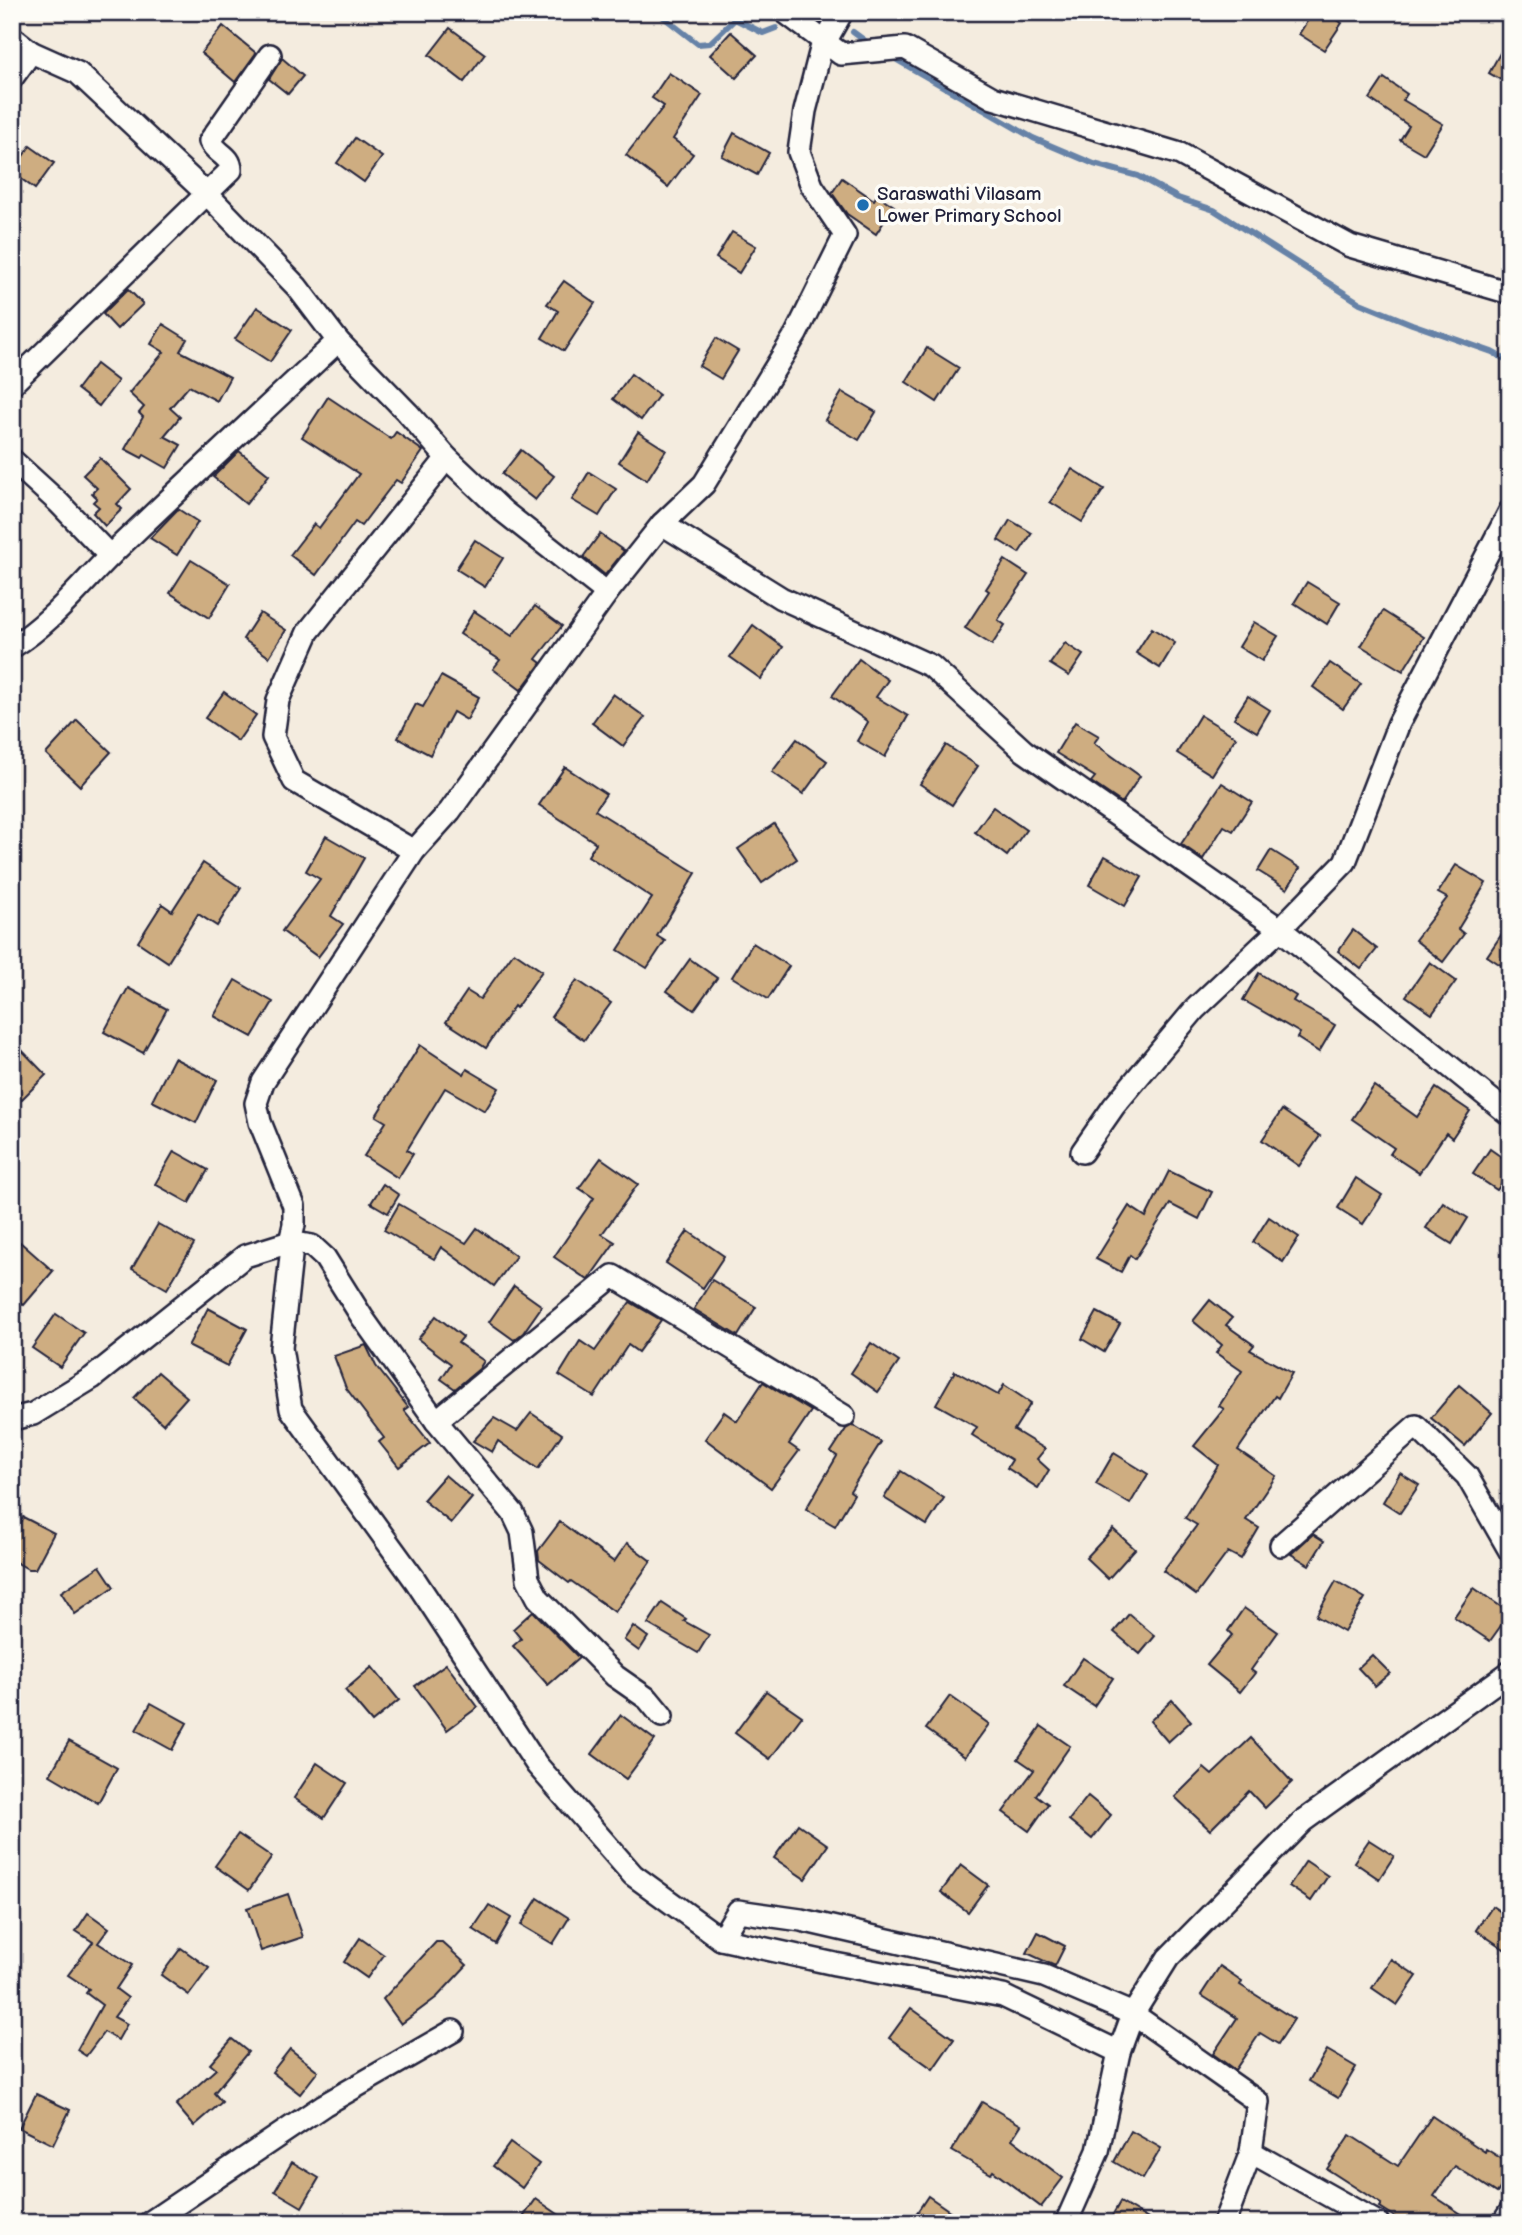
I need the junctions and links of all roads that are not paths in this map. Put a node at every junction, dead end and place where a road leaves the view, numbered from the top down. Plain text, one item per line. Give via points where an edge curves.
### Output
1 (785, 12) edge
2 (842, 12) edge
3 (12, 37) edge
4 (825, 43) junction
5 (31, 52) junction
6 (270, 55) dead end
7 (12, 79) edge
8 (206, 193) junction
9 (1510, 293) edge
10 (338, 341) junction
11 (12, 384) edge
12 (447, 458) junction
13 (12, 460) edge
14 (1510, 511) edge
15 (662, 524) junction
16 (110, 556) junction
17 (607, 593) junction
18 (12, 647) edge
19 (414, 850) junction
20 (1280, 929) junction
21 (1510, 1115) edge
22 (1082, 1152) dead end
23 (290, 1242) junction
24 (844, 1416) dead end
25 (12, 1419) edge
26 (436, 1422) junction
27 (1281, 1545) dead end
28 (1510, 1551) edge
29 (1510, 1672) edge
30 (662, 1716) dead end
31 (721, 1939) junction
32 (1133, 2014) junction
33 (453, 2031) dead end
34 (1119, 2052) junction
35 (1251, 2152) junction
36 (1510, 2212) edge
37 (149, 2223) edge
38 (1066, 2223) edge
39 (1224, 2223) edge
40 (1378, 2223) edge
41 (1503, 2223) edge

1 - 4 street
2 - 4 street
3 - 5 street
4 - 9 street via 841,54 905,48 993,97 1180,154 1350,246
4 - 15 street via 805,111 799,152 812,186 845,235 796,334 704,484
5 - 7 street
5 - 8 street via 78,73
6 - 8 street via 212,136 214,149 228,158 231,170
8 - 10 street via 297,287
8 - 11 street
10 - 12 street
10 - 16 street
12 - 17 street via 503,511
12 - 19 street via 308,632 278,701 272,737 294,781
13 - 16 street
14 - 20 street via 1399,723 1345,862
15 - 17 street
15 - 20 street via 781,598 931,666 1024,751
16 - 18 street via 25,640
17 - 19 street via 450,811
19 - 23 street via 263,1082 256,1103 293,1206
20 - 21 street
20 - 22 street via 1195,1009
23 - 25 street via 245,1256 92,1378 33,1414
23 - 26 street via 312,1246 325,1258
23 - 31 street via 281,1348 291,1409 415,1580 537,1765 632,1875
24 - 26 street via 613,1276
26 - 30 street via 513,1513 522,1532 528,1578 538,1598
27 - 28 street via 1416,1426 1467,1476
29 - 32 street via 1303,1821 1168,1958
31 - 32 street via 738,1911 801,1920 1044,1976
31 - 34 street via 1003,1996
32 - 34 street
32 - 35 street via 1258,2102
33 - 37 street via 324,2105
34 - 38 street via 1098,2151
35 - 39 street
35 - 40 street
36 - 41 street

